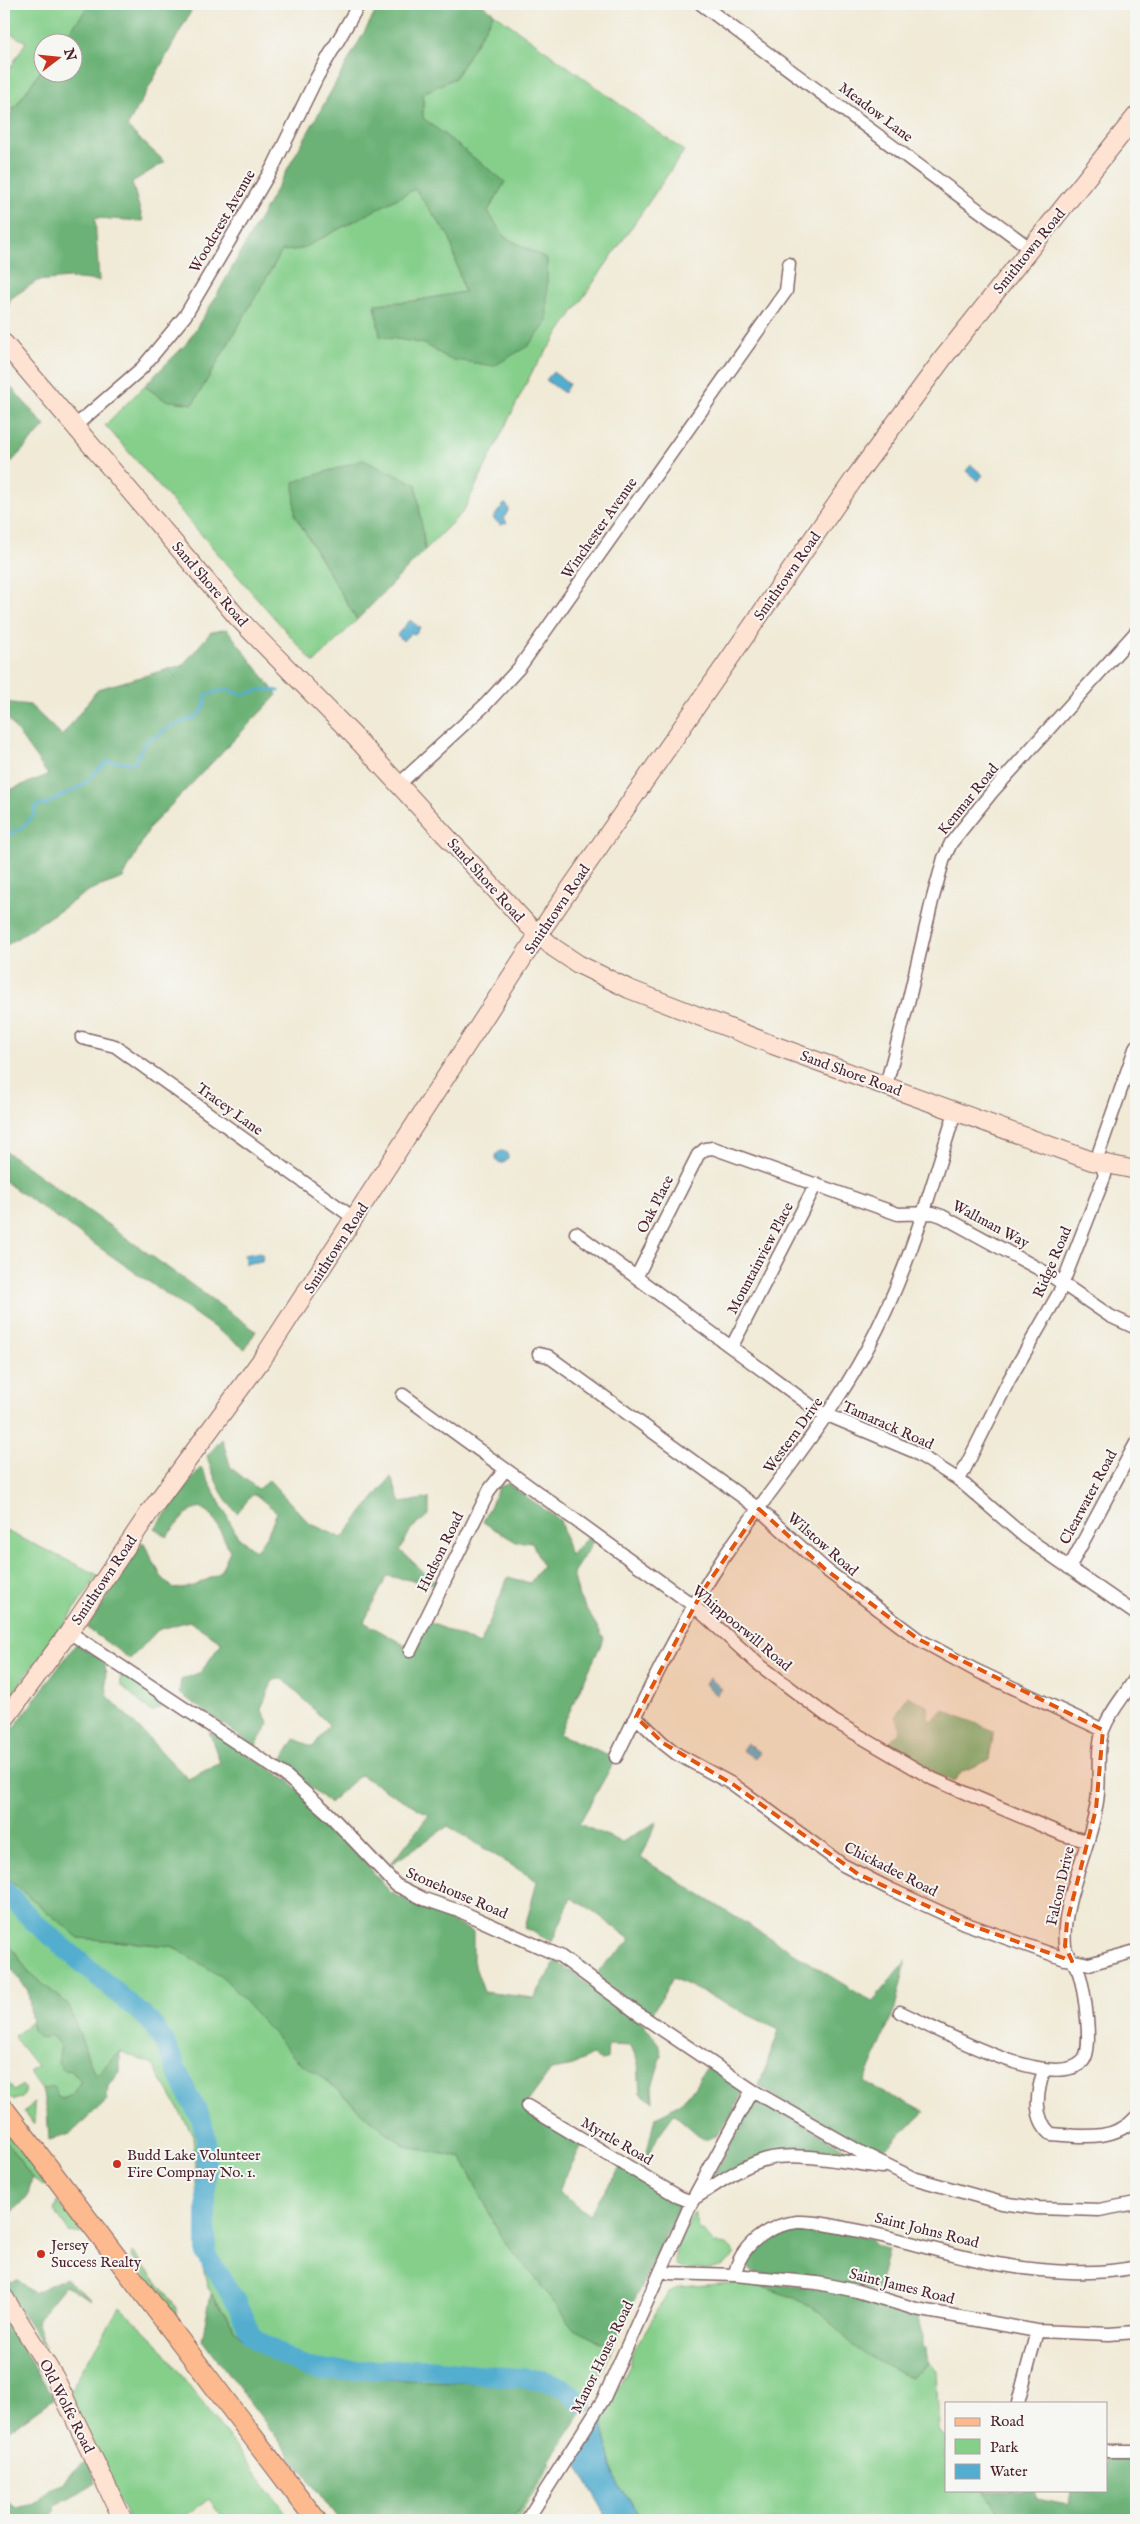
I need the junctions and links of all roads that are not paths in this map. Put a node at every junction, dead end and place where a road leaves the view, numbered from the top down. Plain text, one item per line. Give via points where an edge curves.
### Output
1 (359, 4) edge
2 (701, 4) edge
3 (1136, 116) edge
4 (1031, 248) junction
5 (789, 264) dead end
6 (4, 343) edge
7 (75, 426) junction
8 (1136, 632) edge
9 (399, 784) junction
10 (538, 935) junction
11 (82, 1038) dead end
12 (1136, 1046) edge
13 (886, 1085) junction
14 (955, 1112) junction
15 (705, 1149) joint
16 (1101, 1164) junction
17 (1136, 1170) edge
18 (816, 1184) junction
19 (923, 1214) junction
20 (355, 1219) junction
21 (576, 1233) dead end
22 (637, 1276) junction
23 (1062, 1283) junction
24 (1136, 1328) edge
25 (732, 1346) junction
26 (539, 1354) dead end
27 (403, 1395) dead end
28 (827, 1415) junction
29 (1136, 1443) edge
30 (505, 1470) junction
31 (959, 1480) junction
32 (759, 1509) junction
33 (1069, 1568) junction
34 (694, 1606) junction
35 (1136, 1614) edge
36 (69, 1632) junction
37 (410, 1651) dead end
38 (1136, 1677) edge
39 (636, 1717) junction
40 (4, 1720) edge
41 (1103, 1730) junction
42 (616, 1756) dead end
43 (1087, 1841) junction
44 (1136, 1951) edge
45 (1072, 1961) junction
46 (900, 2012) dead end
47 (1044, 2070) junction
48 (752, 2090) junction
49 (527, 2106) dead end
50 (4, 2109) edge
51 (1136, 2117) edge
52 (892, 2168) junction
53 (692, 2200) junction
54 (1136, 2203) edge
55 (1136, 2268) edge
56 (661, 2270) junction
57 (735, 2275) junction
58 (4, 2297) edge
59 (1037, 2331) junction
60 (1136, 2332) edge
61 (1018, 2402) edge
62 (1108, 2451) edge
63 (1136, 2451) edge
64 (122, 2520) edge
65 (316, 2520) edge
66 (527, 2520) edge

1 - 7 street, Woodcrest Avenue via 317,77 274,165 185,316 142,368
2 - 4 street, Meadow Lane
3 - 4 street, Smithtown Road
4 - 10 street, Smithtown Road via 944,357 854,479
5 - 9 street, Winchester Avenue via 786,291 519,668 485,705
6 - 7 street, Sand Shore Road
7 - 9 street, Sand Shore Road via 238,618
8 - 13 street, Kenmar Road via 992,792 951,843 932,901
9 - 10 street, Sand Shore Road
10 - 13 street, Sand Shore Road via 578,964 629,989
10 - 20 street, Smithtown Road
11 - 20 street, Tracey Lane via 115,1046
12 - 16 street, Ridge Road via 1098,1154
13 - 14 street, Sand Shore Road
14 - 16 street, Sand Shore Road
14 - 19 street, Western Drive
15 - 18 street, Wallman Way via 713,1148
15 - 22 street, Oak Place via 698,1155
16 - 17 street, Sand Shore Road
16 - 23 street, Ridge Road via 1105,1175
18 - 19 street, Wallman Way via 898,1214
18 - 25 street, Mountainview Place
19 - 23 street, Wallman Way via 942,1216
19 - 28 street, Western Drive via 868,1348
20 - 36 street, Smithtown Road via 265,1355 151,1510
21 - 22 street, Tamarack Road
22 - 25 street, Tamarack Road
23 - 24 street, Wallman Way via 1110,1316
23 - 31 street, Ridge Road
25 - 28 street, Tamarack Road
26 - 32 street, Wilstow Road via 555,1362
27 - 30 street, Whippoorwill Road
28 - 31 street, Tamarack Road via 913,1451
28 - 32 street, Western Drive
29 - 33 street, Clearwater Road
30 - 34 street, Whippoorwill Road
30 - 37 street, Hudson Road via 490,1489
31 - 33 street, Tamarack Road via 1025,1537
32 - 34 street, Western Drive
32 - 41 street, Wilstow Road via 825,1569 918,1639 974,1670
33 - 35 street, Tamarack Road
34 - 39 street, Western Drive
34 - 43 street, Whippoorwill Road via 786,1686 860,1737 933,1779 1047,1828
36 - 40 street, Smithtown Road
36 - 48 street, Stonehouse Road via 285,1775 327,1812 396,1885 560,1956
38 - 41 street, Falcon Drive
39 - 42 street, Western Drive
39 - 45 street, Chickadee Road via 670,1749 734,1785 843,1866 964,1922
41 - 43 street, Falcon Drive via 1096,1810
43 - 45 street, Falcon Drive via 1067,1922 1065,1946
44 - 45 street, Chickadee Road via 1089,1964
45 - 47 street, Falcon Drive via 1080,1976 1088,2029 1087,2052 1078,2065 1060,2071
46 - 47 street, Falcon Drive via 983,2051
47 - 51 street via 1038,2105 1043,2125 1051,2134 1108,2135 1125,2128
48 - 52 street
48 - 53 street, Manor House Road
49 - 53 street, Myrtle Road via 679,2197
50 - 65 main road
52 - 53 street via 776,2157 746,2167
52 - 54 street via 939,2186 1011,2204 1099,2210
53 - 56 street, Manor House Road
55 - 57 street, Saint Johns Road via 1084,2272 1005,2265 890,2236 804,2222 778,2226 758,2237 740,2257
56 - 57 street, Saint James Road
56 - 66 street, Manor House Road via 599,2406
57 - 59 street, Saint James Road via 838,2286 916,2309
58 - 64 street, Old Wolfe Road via 55,2378
59 - 60 street, Saint James Road
59 - 61 street
62 - 63 street

